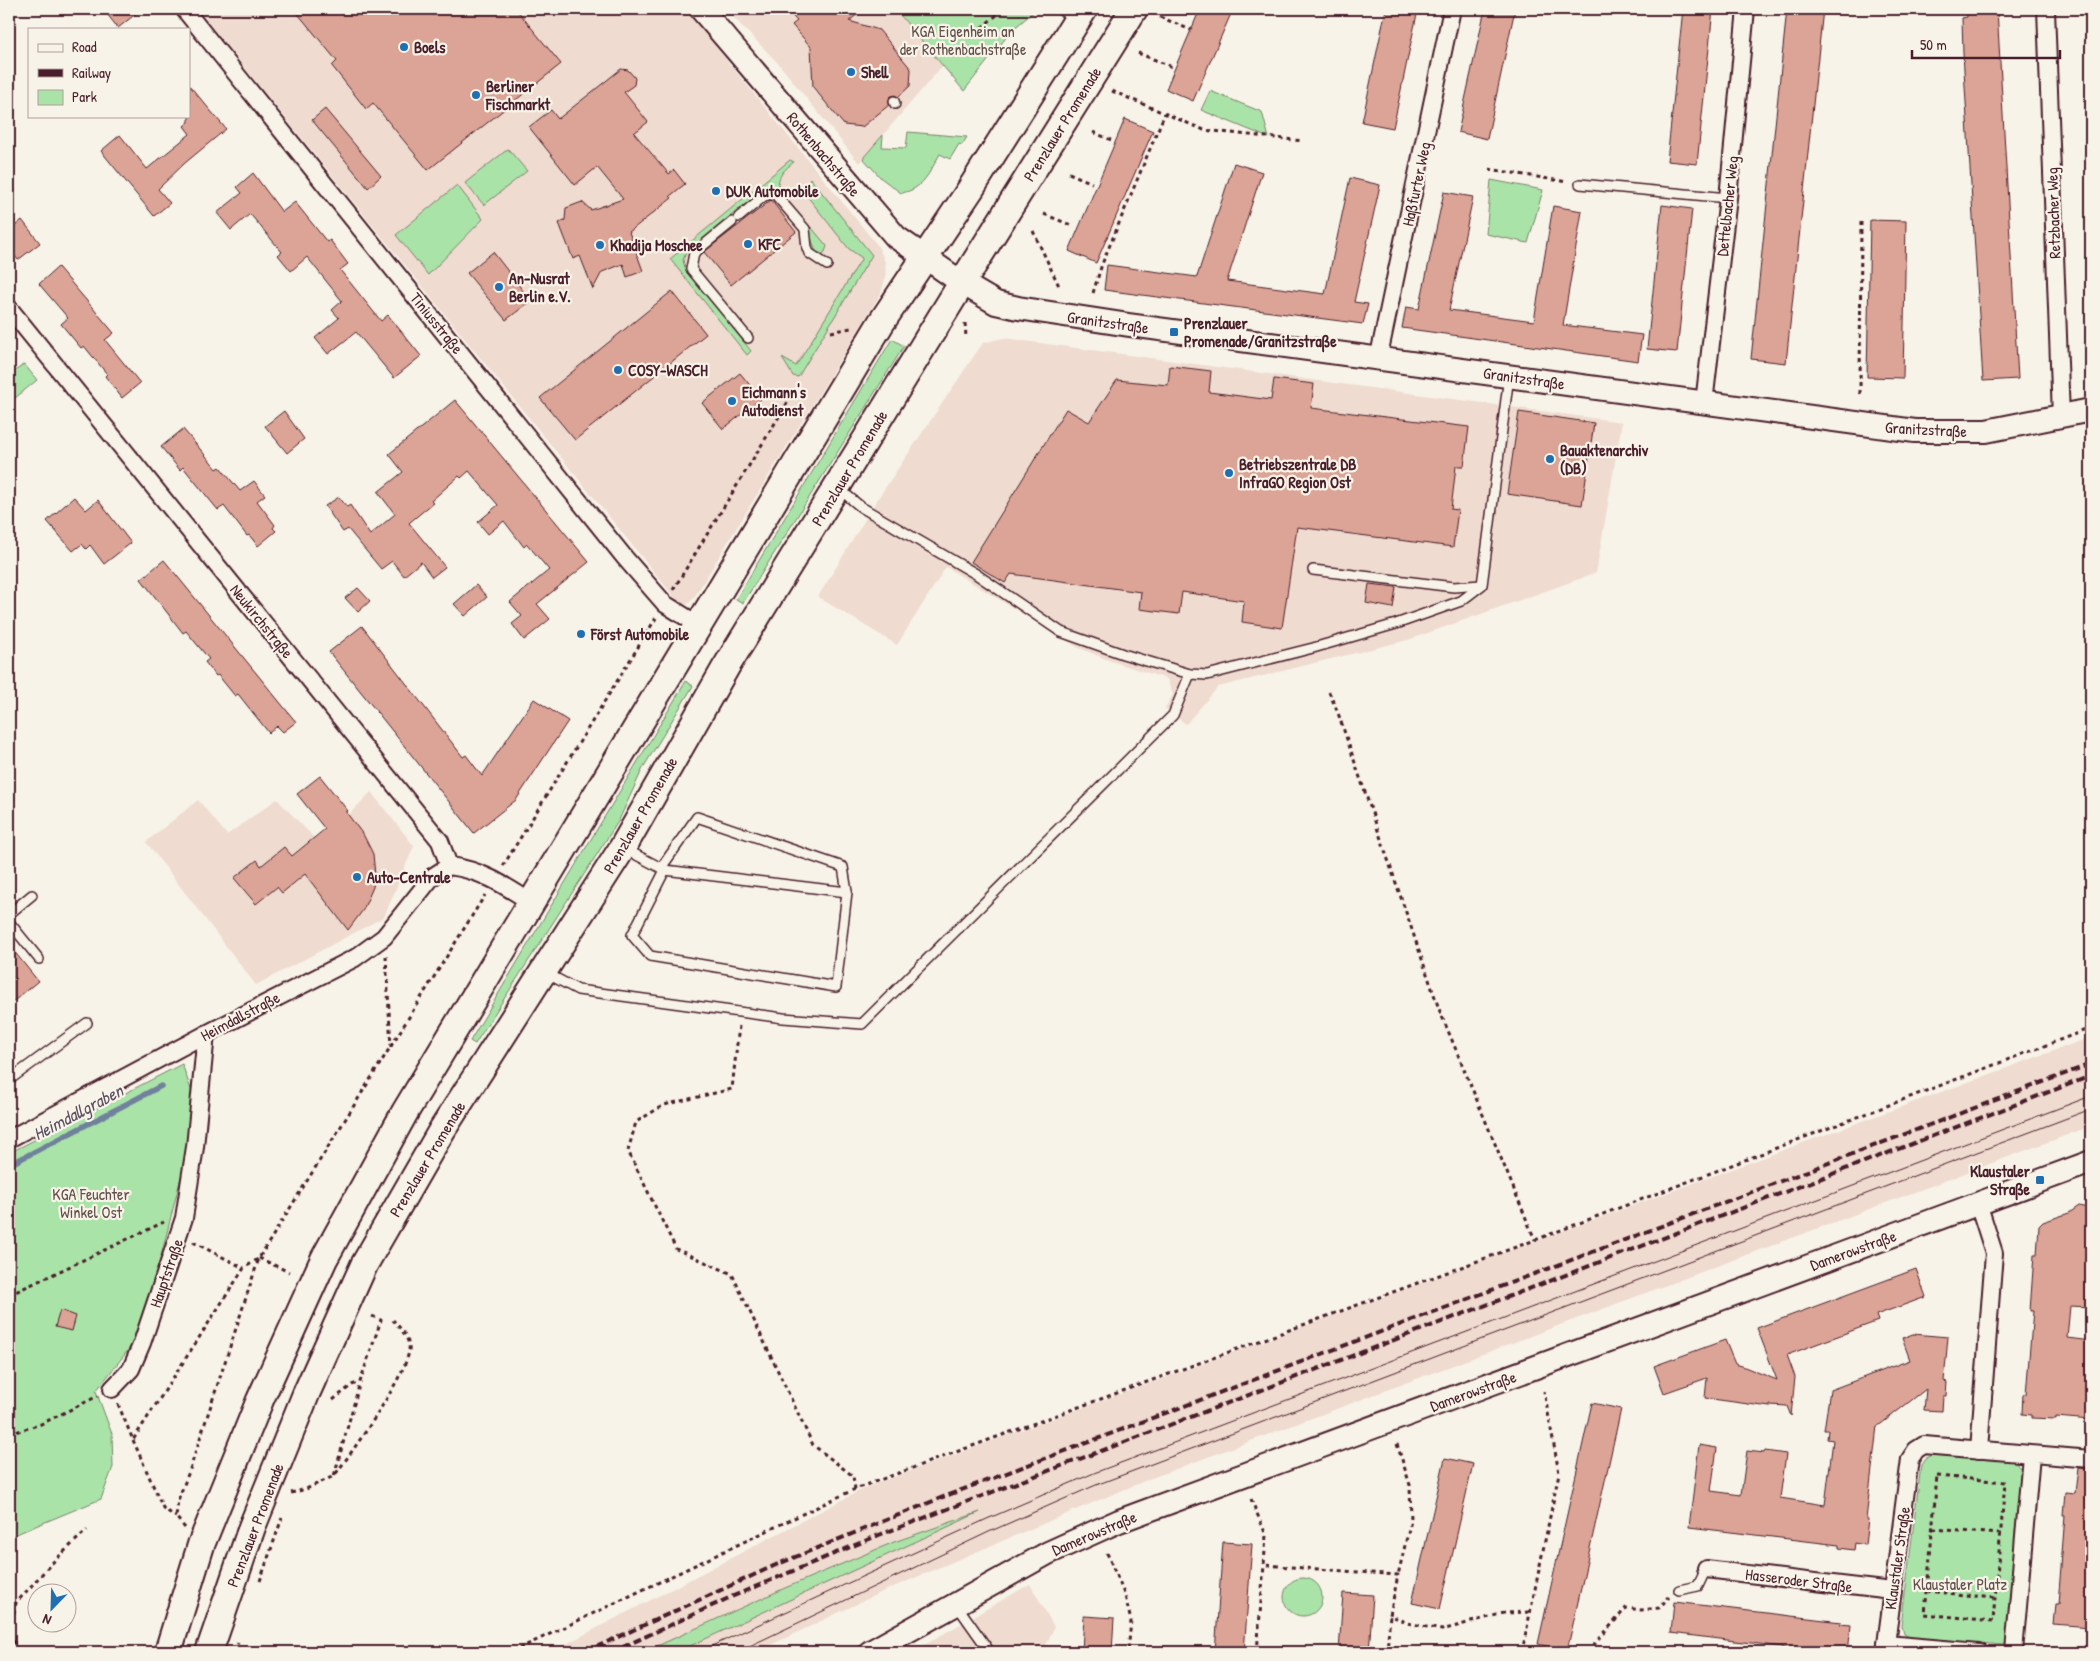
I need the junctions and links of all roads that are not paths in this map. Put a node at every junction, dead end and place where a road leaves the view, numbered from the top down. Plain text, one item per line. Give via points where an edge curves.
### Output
1 (184, 9) edge
2 (702, 9) edge
3 (1134, 9) edge
4 (1452, 9) edge
5 (1746, 9) edge
6 (2046, 9) edge
7 (1073, 12) edge
8 (1044, 71) junction
9 (1082, 93) junction
10 (1580, 184) dead end
11 (1728, 198) junction
12 (925, 258) junction
13 (827, 265) dead end
14 (962, 283) junction
15 (9, 308) edge
16 (748, 338) dead end
17 (1378, 360) junction
18 (1509, 376) junction
19 (1704, 403) junction
20 (2091, 410) edge
21 (2060, 416) junction
22 (838, 487) junction
23 (1313, 570) dead end
24 (1482, 585) junction
25 (700, 626) junction
26 (1190, 674) junction
27 (623, 848) junction
28 (449, 866) junction
29 (663, 869) junction
30 (847, 892) junction
31 (32, 895) dead end
32 (532, 903) junction
33 (9, 914) edge
34 (9, 922) edge
35 (39, 959) dead end
36 (544, 971) junction
37 (87, 1023) dead end
38 (206, 1034) junction
39 (9, 1080) edge
40 (9, 1139) edge
41 (2091, 1162) edge
42 (1978, 1203) junction
43 (112, 1390) road end
44 (1979, 1450) junction
45 (2031, 1455) junction
46 (2091, 1459) edge
47 (1706, 1569) joint
48 (1679, 1590) road end
49 (1892, 1591) junction
50 (956, 1604) junction
51 (1885, 1648) edge
52 (168, 1652) edge
53 (209, 1652) edge
54 (870, 1652) edge
55 (990, 1652) edge
56 (1979, 1652) edge
57 (2014, 1652) edge

1 - 25 street, Tiniusstraße via 625,558 665,604
2 - 12 main road, Rothenbachstraße via 896,237
3 - 9 main road, Prenzlauer Promenade
4 - 17 street, Haßfurter Weg
5 - 11 street, Dettelbacher Weg
6 - 21 street, Retzbacher Weg
7 - 8 main road
8 - 9 main road
8 - 12 main road
9 - 14 main road, Prenzlauer Promenade
10 - 11 lane
11 - 19 street, Dettelbacher Weg
12 - 14 main road, Rothenbachstraße
12 - 25 main road via 881,323
13 - 16 lane via 809,253 805,229 774,193 764,196 694,252 690,269
14 - 17 main road, Granitzstraße via 996,303 1018,308
14 - 22 main road, Prenzlauer Promenade
15 - 28 street, Neukirchstraße via 440,841
17 - 18 main road, Granitzstraße
18 - 19 main road, Granitzstraße
18 - 24 lane
19 - 21 main road, Granitzstraße via 1915,431 1986,431
20 - 21 main road, Granitzstraße
22 - 26 lane via 861,507 976,574 1061,632
22 - 27 main road, Prenzlauer Promenade via 726,667
23 - 24 lane via 1454,587
24 - 26 lane via 1461,600 1396,624 1207,675
25 - 32 main road
26 - 36 lane via 1173,714 862,1024 783,1018 578,990
27 - 29 lane
27 - 36 main road, Prenzlauer Promenade
28 - 32 street via 495,879
28 - 38 street, Heimdallstraße via 432,877 384,937 355,958
29 - 30 lane
29 - 30 lane via 697,817 843,867
29 - 30 lane via 632,936 650,956 836,987
31 - 33 lane
32 - 52 main road via 405,1112 324,1260 193,1537
34 - 35 lane
36 - 53 main road, Prenzlauer Promenade via 442,1130 364,1265 306,1394 252,1527
37 - 39 lane
38 - 40 street, Heimdallstraße
38 - 43 street, Hauptstraße via 184,1218 142,1343 131,1369
41 - 42 main road, Damerowstraße
42 - 44 street via 1994,1253
42 - 50 main road, Damerowstraße via 1119,1521 1048,1553
44 - 45 street, Klaustaler Straße
44 - 49 street, Klaustaler Straße via 1924,1445 1916,1450 1910,1460
45 - 46 street, Klaustaler Straße
45 - 57 street
47 - 48 lane via 1698,1586
47 - 49 street, Hasseroder Straße
49 - 51 street, Klaustaler Straße
50 - 54 main road, Damerowstraße
50 - 55 lane
51 - 56 street

